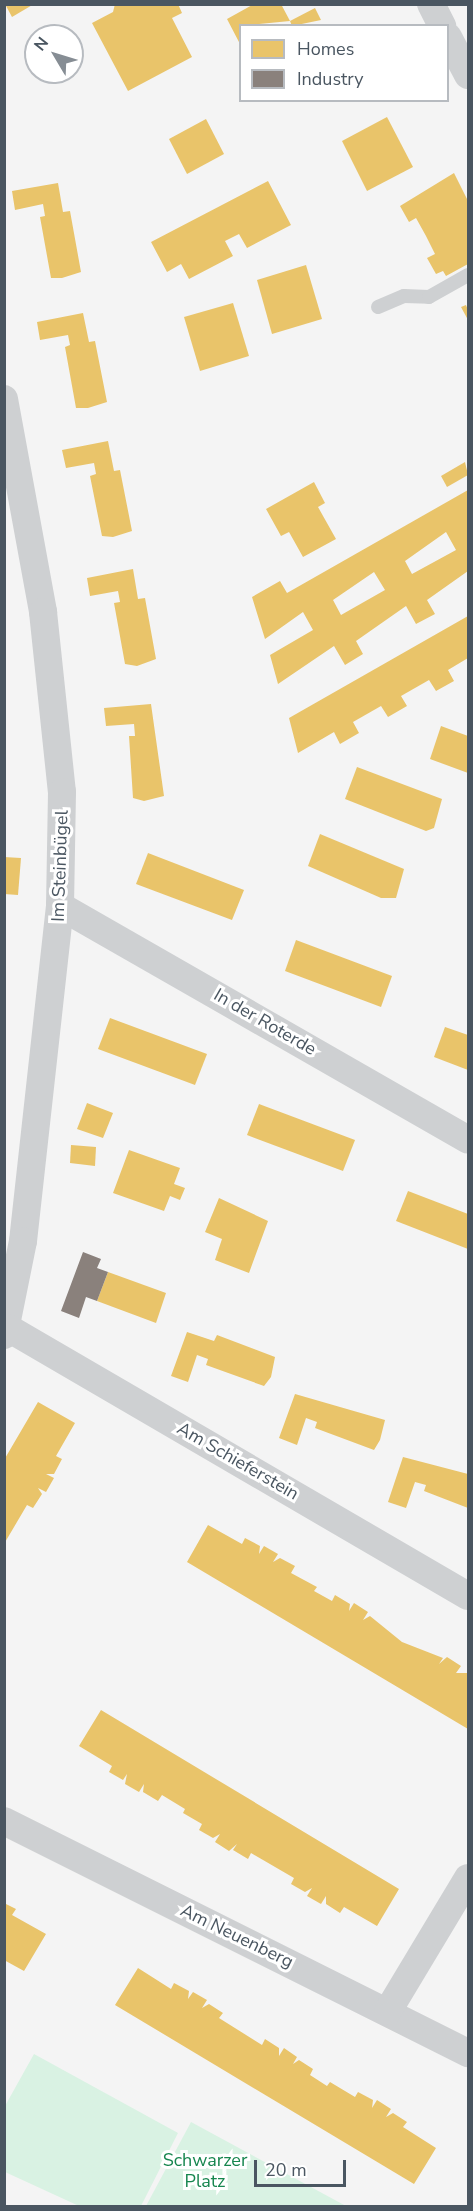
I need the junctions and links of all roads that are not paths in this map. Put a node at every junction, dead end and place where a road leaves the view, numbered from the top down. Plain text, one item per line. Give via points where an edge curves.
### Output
1 (431, 4) edge
2 (440, 24) edge
3 (449, 41) edge
4 (468, 75) edge
5 (468, 275) edge
6 (378, 307) dead end
7 (4, 399) edge
8 (60, 906) junction
9 (468, 1140) edge
10 (6, 1331) edge
11 (468, 1596) edge
12 (4, 1821) edge
13 (468, 1878) edge
14 (388, 2011) junction
15 (468, 2053) edge

1 - 2 street
3 - 4 street
5 - 6 lane via 429,297 404,296
7 - 8 street, Im Steinbügel via 44,612 62,792
8 - 9 street, In der Roterde
8 - 10 street, Im Steinbügel
10 - 11 street, Am Schieferstein
12 - 14 street, Am Neuenberg
13 - 14 street
14 - 15 street, Am Neuenberg

